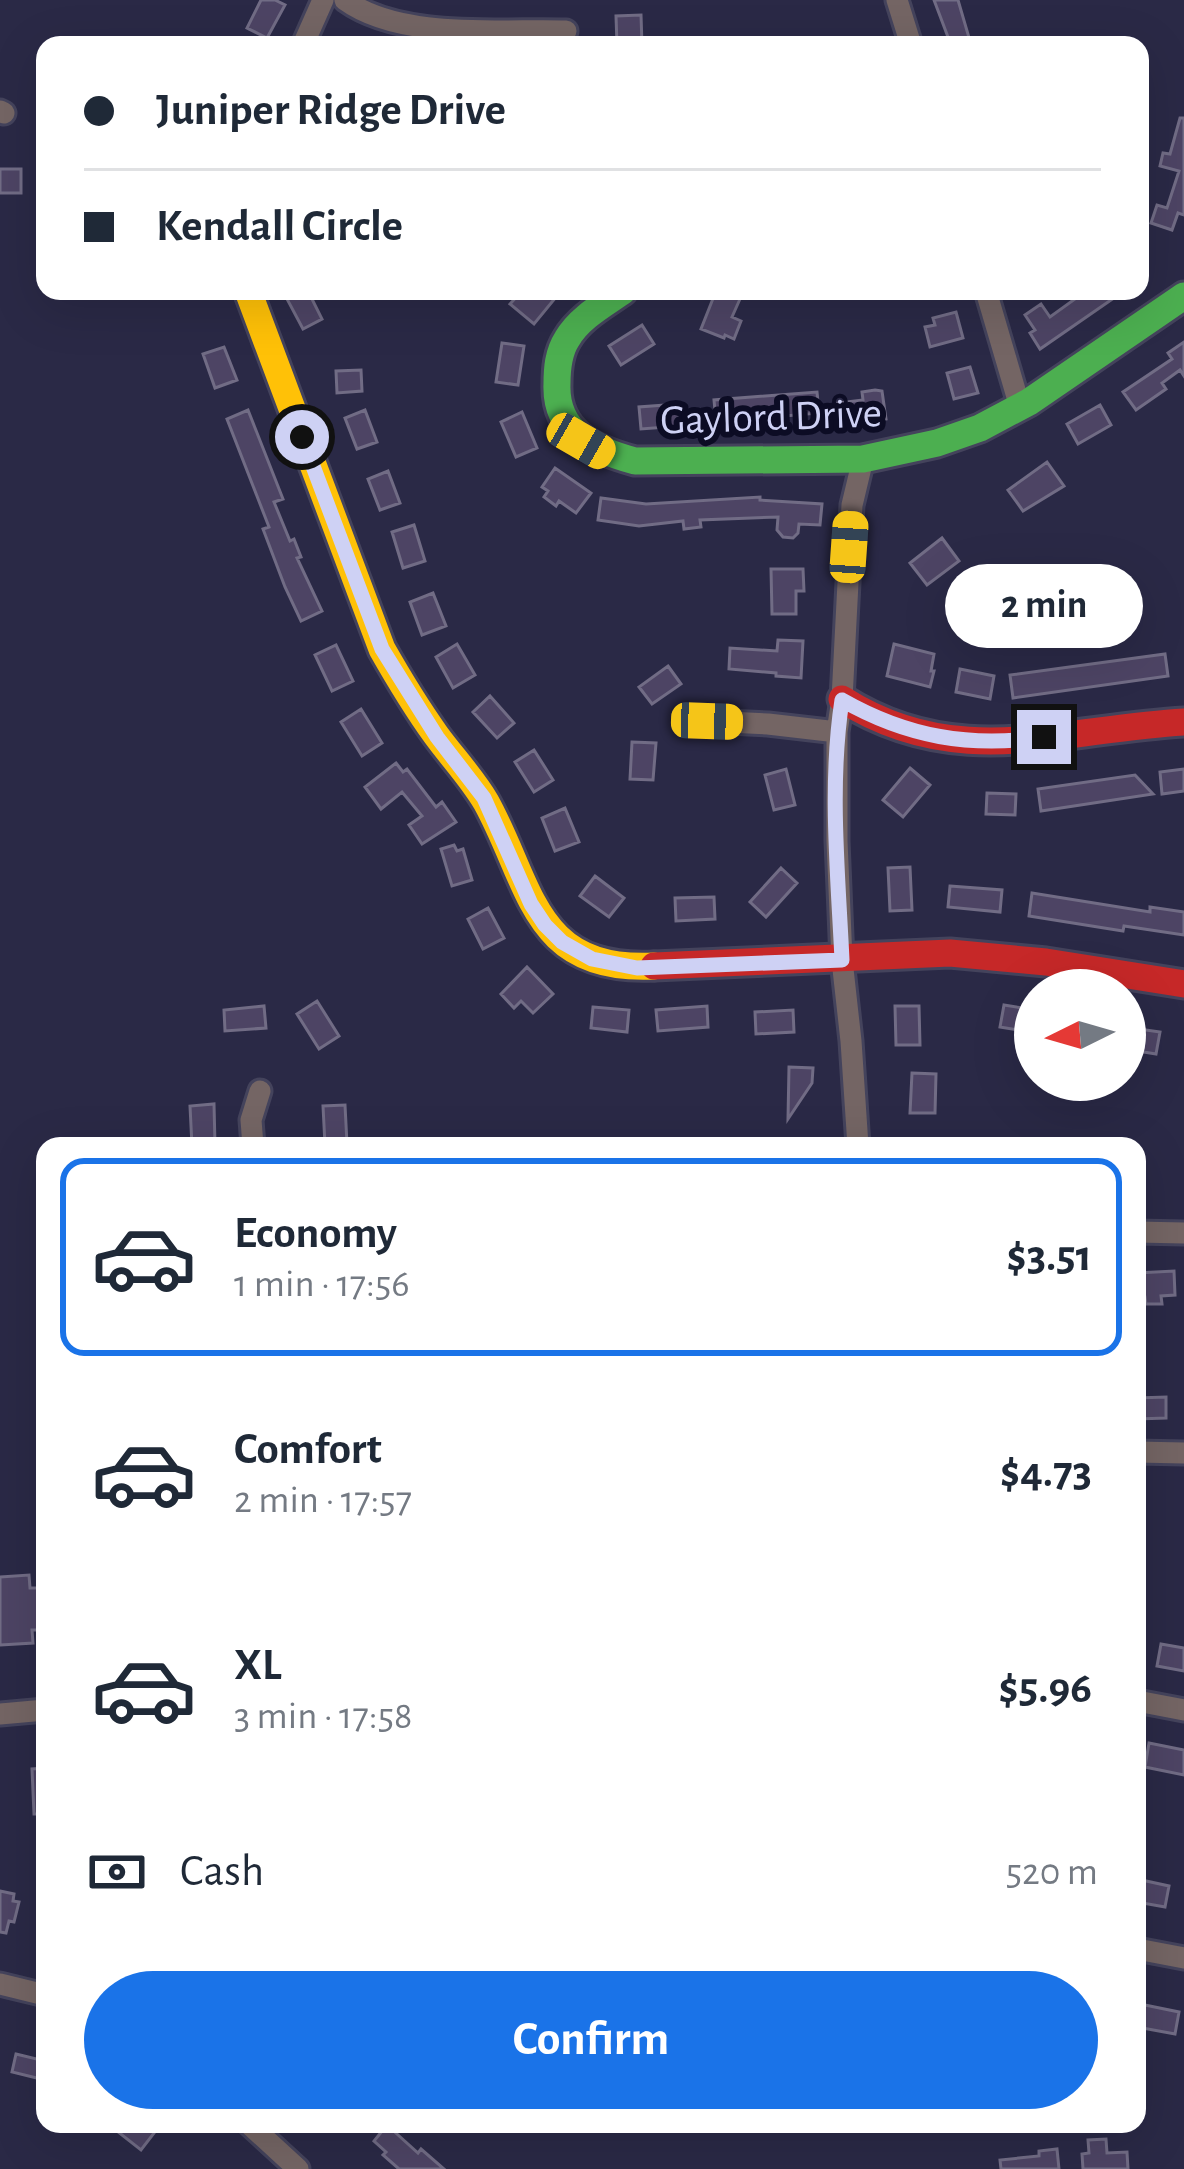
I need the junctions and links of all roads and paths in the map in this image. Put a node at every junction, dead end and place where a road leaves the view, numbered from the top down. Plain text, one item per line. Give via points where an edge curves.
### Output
1 (323, 0) edge
2 (345, 0) edge
3 (897, 0) edge
4 (566, 31) dead end
5 (307, 36) edge
6 (908, 36) edge
7 (1184, 296) edge
8 (251, 300) edge
9 (610, 300) edge
10 (989, 300) edge
11 (1020, 406) junction
12 (863, 460) junction
13 (842, 700) junction
14 (707, 721) dead end
15 (1184, 722) edge
16 (837, 732) junction
17 (842, 960) junction
18 (1184, 984) edge
19 (260, 1091) dead end
20 (252, 1137) edge
21 (857, 1137) edge
22 (1146, 1232) edge
23 (1184, 1233) edge
24 (1146, 1452) edge
25 (1184, 1453) edge
26 (1146, 1703) edge
27 (1184, 1710) edge
28 (36, 1711) edge
29 (0, 1714) edge
30 (1146, 1951) edge
31 (1184, 1958) edge
32 (0, 1984) edge
33 (36, 1994) edge
34 (259, 2133) edge
35 (298, 2169) edge

1 - 5 street
2 - 4 street via 383,20 428,28
3 - 6 street
7 - 11 street, Gaylord Drive
8 - 17 street via 382,649 484,798 545,925 592,959 637,968
9 - 12 street, Gaylord Drive via 564,343 555,393 563,423 581,441 635,461
10 - 11 street
11 - 12 street, Gaylord Drive via 977,430
12 - 13 street via 852,506
13 - 15 street via 924,734 1007,743
13 - 16 street
14 - 16 street
16 - 17 street
17 - 18 street via 950,953
17 - 21 street
19 - 20 street
22 - 23 street
24 - 25 street
26 - 27 street
28 - 29 street
30 - 31 street
32 - 33 street
34 - 35 street

